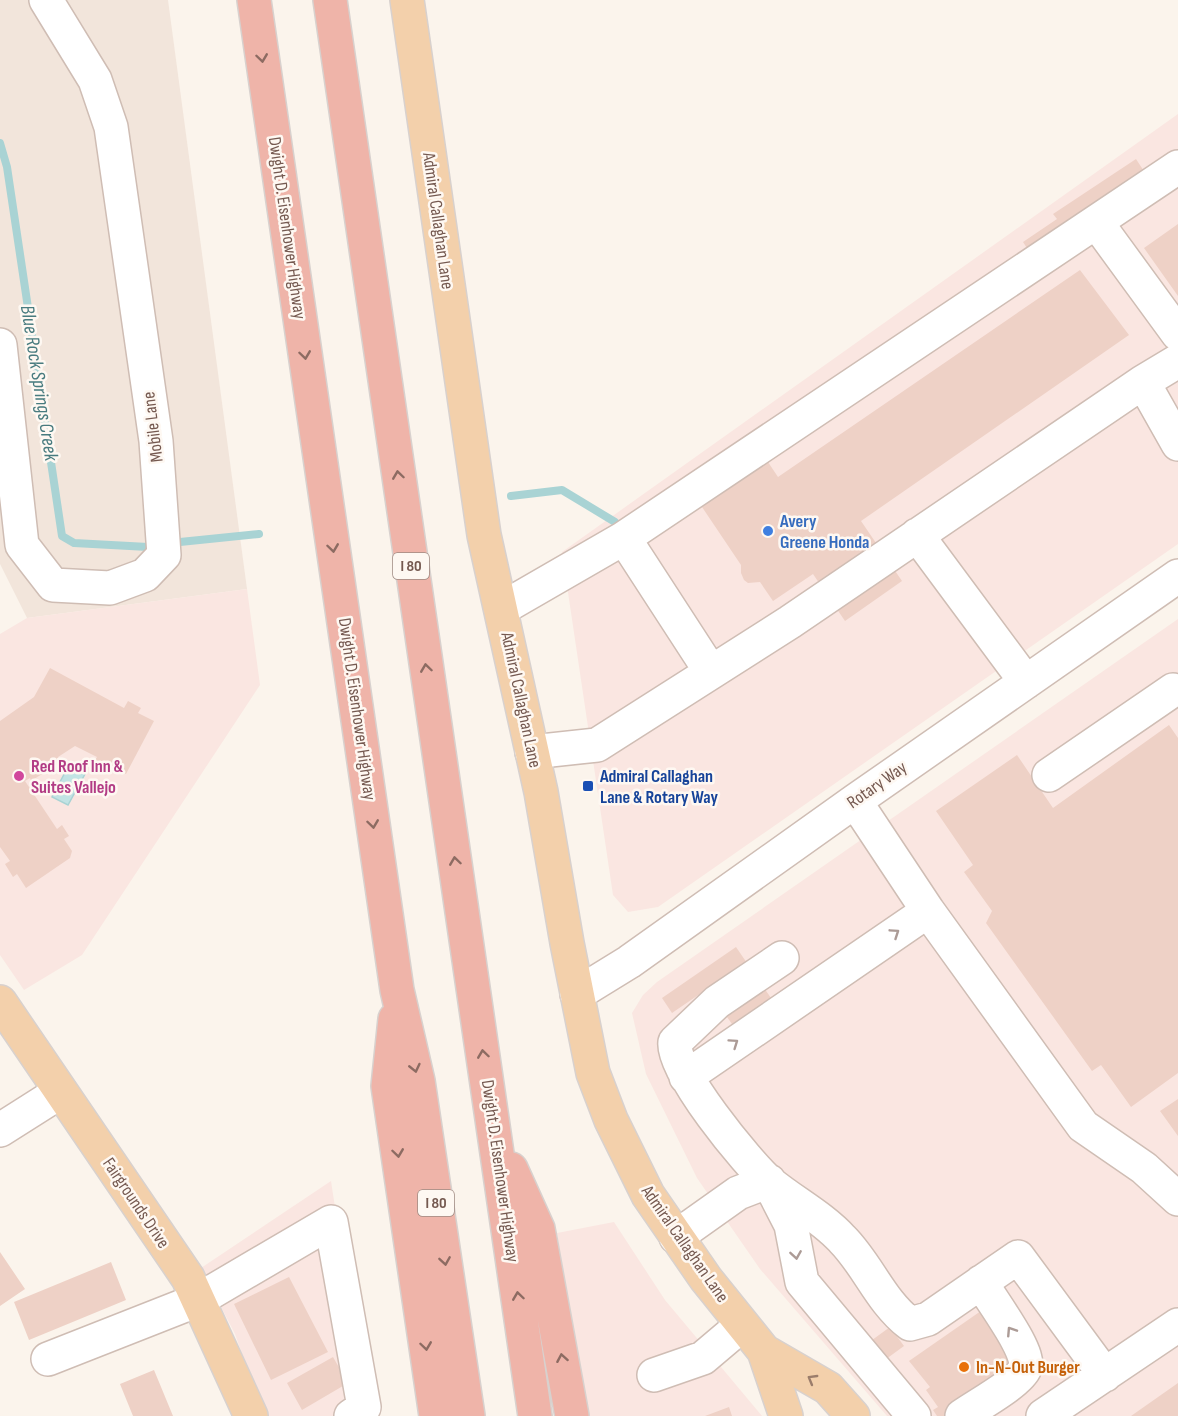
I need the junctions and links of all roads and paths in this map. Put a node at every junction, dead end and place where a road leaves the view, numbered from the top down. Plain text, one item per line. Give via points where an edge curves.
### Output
1 (46, 0) edge
2 (254, 0) edge
3 (330, 0) edge
4 (407, 0) edge
5 (1178, 167) edge
6 (1097, 223) junction
7 (1178, 334) edge
8 (0, 345) edge
9 (1178, 361) edge
10 (1143, 382) junction
11 (1178, 444) edge
12 (917, 536) junction
13 (624, 538) junction
14 (1178, 576) edge
15 (501, 609) junction
16 (711, 672) junction
17 (1026, 682) junction
18 (1173, 690) dead end
19 (532, 752) junction
20 (1049, 775) dead end
21 (855, 801) junction
22 (928, 910) junction
23 (782, 958) dead end
24 (397, 990) junction
25 (577, 994) junction
26 (0, 1002) edge
27 (686, 1077) junction
28 (60, 1092) junction
29 (0, 1130) edge
30 (494, 1133) junction
31 (769, 1181) junction
32 (1178, 1199) edge
33 (675, 1237) junction
34 (981, 1282) junction
35 (198, 1300) junction
36 (742, 1325) junction
37 (1178, 1325) edge
38 (764, 1351) junction
39 (48, 1359) dead end
40 (654, 1375) dead end
41 (1105, 1375) junction
42 (251, 1416) edge
43 (351, 1416) edge
44 (436, 1416) edge
45 (468, 1416) edge
46 (536, 1416) edge
47 (572, 1416) edge
48 (786, 1416) edge
49 (853, 1416) edge
50 (914, 1416) edge
51 (962, 1416) edge
52 (1043, 1416) edge

1 - 8 street, Mobile Lane via 95,80 111,127 156,441 164,555 145,575 110,588 53,585 22,545
2 -> 24 highway, Dwight D. Eisenhower Highway / I 80
30 -> 3 highway, Dwight D. Eisenhower Highway / I 80
4 - 15 main road, Admiral Callaghan Lane via 484,535
5 - 6 street
6 - 7 street
6 - 13 street
9 - 10 street
10 - 11 street
10 - 12 street
12 - 16 street
12 - 17 street
13 - 15 street
13 - 16 street
14 - 17 street, Rotary Way
15 - 19 main road, Admiral Callaghan Lane
16 - 19 street via 597,745
17 - 21 street, Rotary Way
18 - 20 street
19 - 25 main road, Admiral Callaghan Lane
21 - 22 street
21 - 25 street, Rotary Way via 629,962
27 -> 22 street
22 - 32 street via 1083,1126 1144,1168
23 - 27 street via 717,1002 675,1042 674,1049
24 -> 44 highway via 388,1086
24 -> 45 highway, Dwight D. Eisenhower Highway / I 80 via 418,1081
25 - 33 main road, Admiral Callaghan Lane via 593,1073 611,1120 648,1195
26 - 28 main road, Fairgrounds Drive
27 - 31 street via 735,1146
28 - 29 street
28 - 35 main road, Fairgrounds Drive via 188,1278
46 -> 30 highway, Dwight D. Eisenhower Highway / I 80
47 -> 30 highway via 538,1229
31 - 33 street via 738,1193
31 - 34 street via 842,1239 895,1312 910,1324 928,1319
31 -> 50 street via 791,1226 802,1282
33 - 36 main road, Admiral Callaghan Lane
34 - 41 street via 1018,1257
51 -> 34 street via 1017,1378 1027,1361
35 - 39 street
35 - 42 main road, Fairgrounds Drive
35 - 43 street via 331,1222 364,1407
36 - 38 main road, Admiral Callaghan Lane
36 - 40 street via 703,1358
37 - 41 street
38 - 48 main road, Admiral Callaghan Lane
49 -> 38 main road, Admiral Callaghan Lane via 828,1388
41 - 52 street

